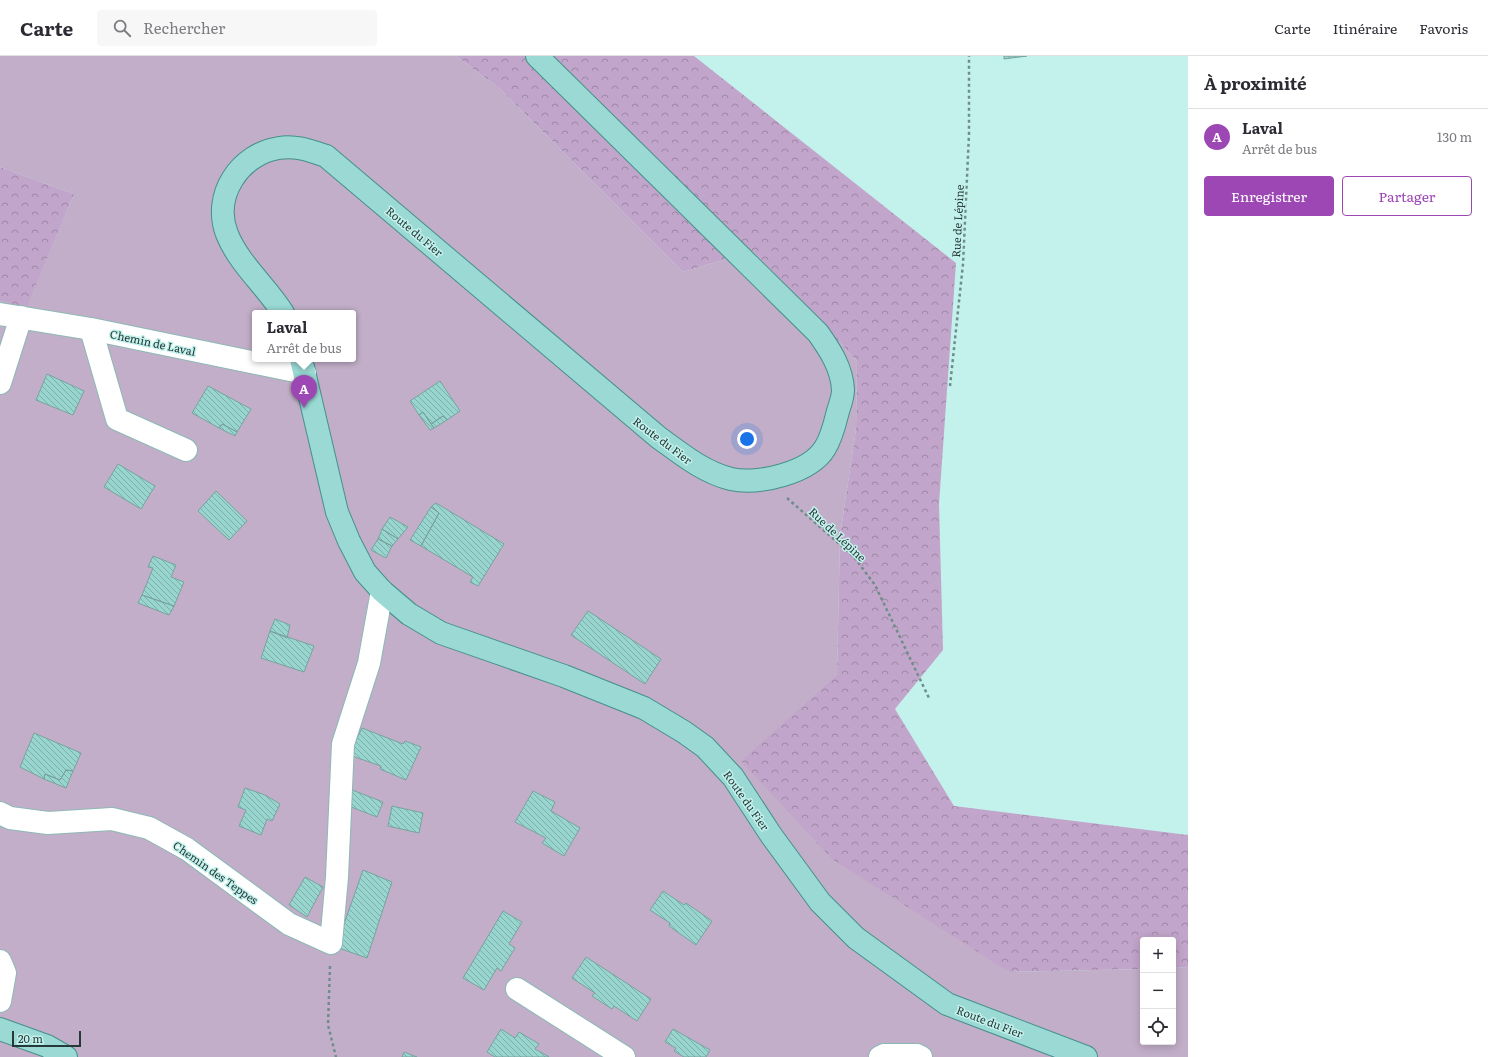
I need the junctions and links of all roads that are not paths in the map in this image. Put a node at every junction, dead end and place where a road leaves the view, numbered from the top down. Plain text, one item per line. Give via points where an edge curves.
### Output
1 (537, 56) edge
2 (281, 310) edge
3 (0, 314) edge
4 (21, 317) junction
5 (91, 329) junction
6 (252, 357) edge
7 (280, 362) edge
8 (303, 366) edge
9 (0, 383) edge
10 (186, 450) dead end
11 (382, 591) junction
12 (0, 812) edge
13 (0, 961) edge
14 (517, 989) dead end
15 (0, 1001) edge
16 (0, 1029) edge
17 (66, 1057) edge
18 (624, 1057) edge
19 (880, 1057) edge
20 (921, 1057) edge
21 (1086, 1057) edge

1 - 2 main road, Route du Fier via 818,333 835,359 843,391 835,424 825,449 805,467 751,481 731,479 698,466 658,437 326,156 301,148 279,148 253,157 234,174 225,191 223,212 227,233 240,256
3 - 4 street, Chemin de Laval
4 - 5 street, Chemin de Laval
4 - 9 street
5 - 6 street, Chemin de Laval
5 - 10 street via 117,419
7 - 8 street, Chemin de Laval
8 - 11 main road, Route du Fier via 337,512 365,572
11 - 12 street, Chemin des Teppes via 369,663 343,744 337,877 331,943 289,924 187,849 149,828 112,819 48,823 10,818
11 - 21 main road, Route du Fier via 409,614 441,633 630,702 684,732 705,747 733,776 771,835 820,902 856,938 947,1004
13 - 15 street via 5,973
14 - 18 street
16 - 17 main road via 46,1046
19 - 20 street via 884,1054

